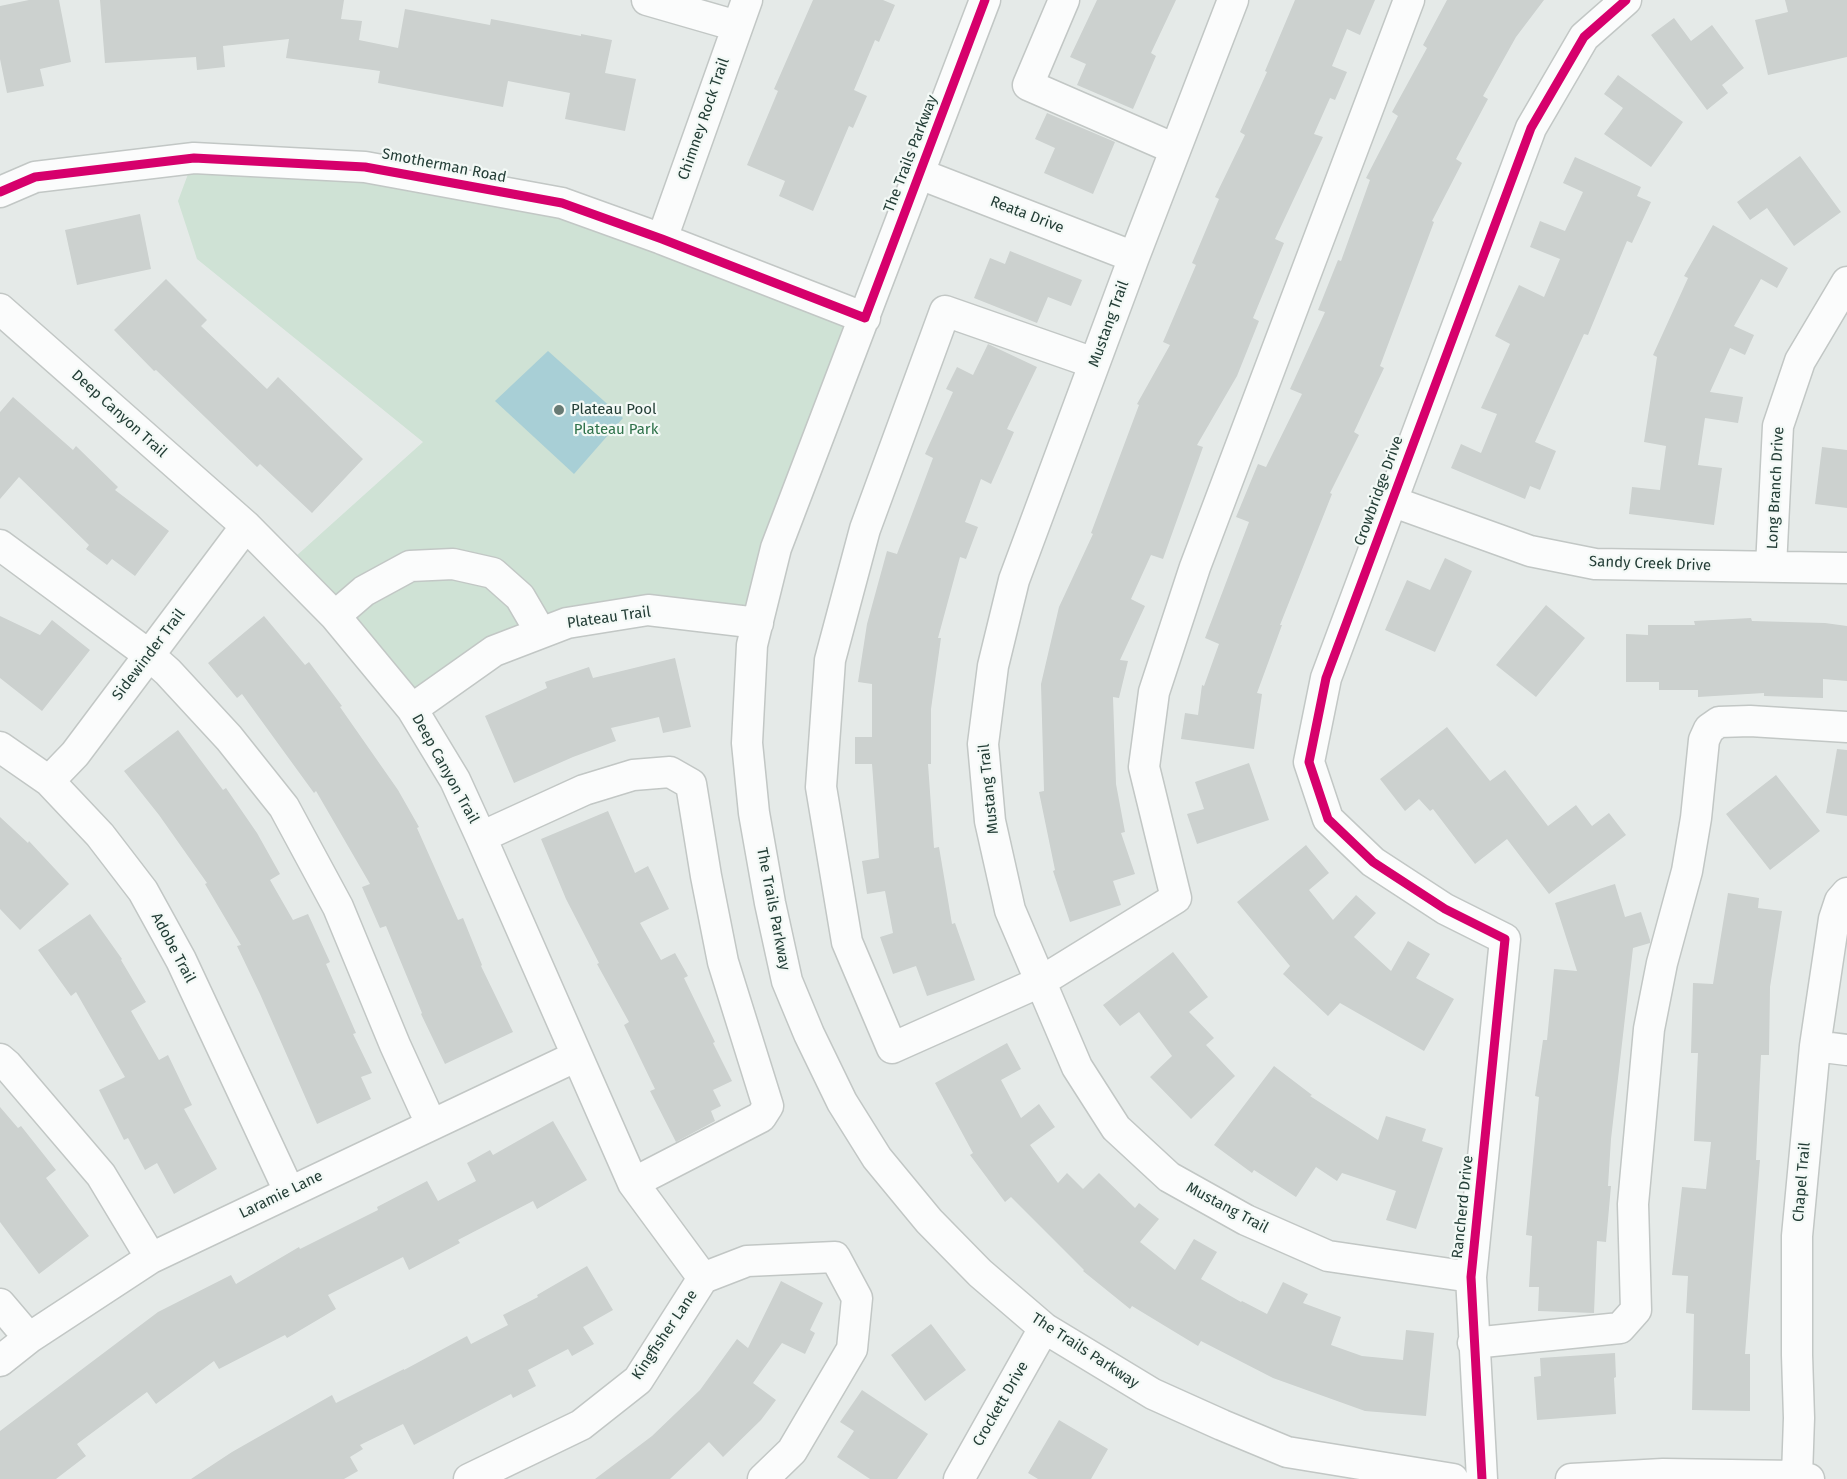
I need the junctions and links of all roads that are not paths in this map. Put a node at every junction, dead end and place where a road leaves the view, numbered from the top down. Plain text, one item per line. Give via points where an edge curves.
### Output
1 (647, 0) edge
2 (985, 0) edge
3 (1064, 0) edge
4 (1233, 0) edge
5 (1409, 0) edge
6 (1626, 0) edge
7 (742, 13) edge
8 (1175, 149) junction
9 (920, 174) junction
10 (0, 192) edge
11 (662, 238) junction
12 (1134, 257) junction
13 (1847, 282) edge
14 (0, 309) edge
15 (865, 318) junction
16 (1095, 363) junction
17 (1391, 501) junction
18 (246, 526) junction
19 (0, 545) edge
20 (1771, 567) junction
21 (1847, 568) edge
22 (335, 616) junction
23 (758, 623) junction
24 (541, 633) junction
25 (149, 655) junction
26 (411, 709) junction
27 (1847, 727) edge
28 (0, 747) edge
29 (49, 781) junction
30 (482, 837) junction
31 (1847, 893) edge
32 (1505, 939) joint
33 (1040, 982) junction
34 (1815, 1046) junction
35 (1847, 1050) edge
36 (577, 1056) junction
37 (0, 1059) edge
38 (431, 1124) junction
39 (633, 1182) junction
40 (289, 1191) junction
41 (151, 1258) junction
42 (1471, 1277) junction
43 (703, 1278) junction
44 (0, 1304) edge
45 (1044, 1328) junction
46 (29, 1338) junction
47 (1473, 1343) junction
48 (0, 1360) edge
49 (967, 1476) edge
50 (1663, 1477) edge
51 (1803, 1478) edge
52 (469, 1479) edge
53 (763, 1479) edge
54 (1453, 1479) edge
55 (1482, 1479) edge
56 (1571, 1479) edge

1 - 7 street
2 - 9 street, The Trails Parkway
3 - 8 street via 1028,85
4 - 8 street, Mustang Trail
5 - 33 street via 1195,567 1154,693 1144,767 1176,898
6 - 17 street, Crowbridge Drive via 1584,37 1531,128
7 - 11 street, Chimney Rock Trail
8 - 12 street, Mustang Trail
9 - 12 street, Reata Drive
9 - 15 street, The Trails Parkway
10 - 11 street, Smotherman Road via 35,177 194,158 365,166 562,203
11 - 15 street, Smotherman Road
12 - 16 street, Mustang Trail
13 - 20 street, Long Branch Drive via 1800,361 1778,426
14 - 18 street, Deep Canyon Trail
15 - 23 street, The Trails Parkway via 776,548
16 - 33 street, Mustang Trail via 1014,580 993,666 983,744 990,821 1010,910
16 - 33 street via 945,311 865,529 831,660 821,787 847,942 892,1048
17 - 20 street, Sandy Creek Drive via 1530,551 1595,564
17 - 32 street, Crowbridge Drive via 1326,678 1309,762 1328,819 1373,862 1445,909
18 - 22 street, Deep Canyon Trail
18 - 25 street, Sidewinder Trail
19 - 25 street
20 - 21 street, Sandy Creek Drive
22 - 24 street via 364,591 410,566 453,564 493,573 520,597
22 - 26 street, Deep Canyon Trail
23 - 24 street, Plateau Trail via 648,610 567,622
23 - 45 street, The Trails Parkway via 752,645 747,742 754,813 787,981 842,1102 877,1158 929,1221 980,1273
24 - 26 street, Plateau Trail via 494,651
25 - 29 street, Sidewinder Trail via 75,754
25 - 38 street via 229,738 284,807 338,907
26 - 30 street, Deep Canyon Trail via 455,780
27 - 47 street via 1719,722 1709,729 1704,740 1687,871 1648,1029 1633,1204 1636,1310 1620,1328
28 - 29 street, Adobe Trail
29 - 40 street, Adobe Trail via 100,835 143,891 181,960
30 - 36 street, Deep Canyon Trail
30 - 39 street via 584,790 633,775 670,772 691,784 723,962 768,1106 761,1117
31 - 34 street, Chapel Trail via 1834,919
32 - 42 street, Rancherd Drive
33 - 42 street, Mustang Trail via 1077,1067 1116,1128 1169,1177 1246,1220 1328,1256
34 - 35 street
34 - 51 street, Chapel Trail via 1797,1236
36 - 38 street, Laramie Lane
36 - 39 street, Deep Canyon Trail
37 - 41 street via 101,1175
38 - 40 street, Laramie Lane
39 - 43 street, Deep Canyon Trail
40 - 41 street, Laramie Lane
41 - 46 street, Laramie Lane
42 - 47 street, Rancherd Drive
43 - 52 street, Kingfisher Lane via 638,1380 581,1425
43 - 53 street via 747,1261 835,1257 857,1298 852,1349 792,1451
44 - 46 street
45 - 49 street, Crockett Drive
45 - 54 street, The Trails Parkway via 1153,1394 1287,1452
46 - 48 street, Laramie Lane
47 - 55 street, Rancherd Drive
50 - 51 street
50 - 56 street

